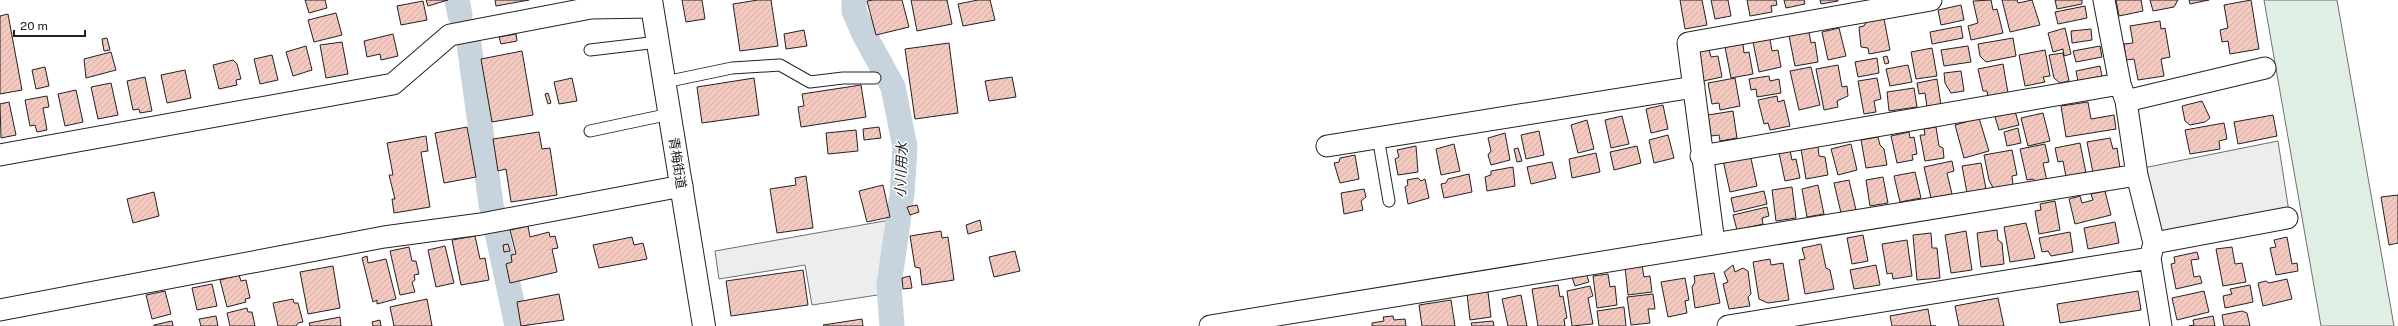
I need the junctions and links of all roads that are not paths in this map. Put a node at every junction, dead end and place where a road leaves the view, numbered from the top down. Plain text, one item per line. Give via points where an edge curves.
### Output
1 (1931, 0) edge
2 (2104, 0) edge
3 (651, 3) edge
4 (658, 42) junction
5 (590, 50) dead end
6 (2265, 68) dead end
7 (875, 78) dead end
8 (664, 82) junction
9 (1694, 87) junction
10 (2123, 92) junction
11 (670, 114) junction
12 (590, 131) dead end
13 (1378, 138) junction
14 (1327, 146) dead end
15 (0, 155) edge
16 (1701, 156) junction
17 (2137, 175) junction
18 (682, 186) junction
19 (1389, 201) dead end
20 (2287, 218) dead end
21 (1714, 243) junction
22 (2152, 250) junction
23 (0, 310) edge
24 (704, 326) edge
25 (1210, 326) edge
26 (1728, 326) edge
27 (2161, 326) edge

1 - 9 street via 1688,43
2 - 10 street
3 - 4 main road, 青梅街道
3 - 15 street via 591,8 450,35 393,84
4 - 5 lane
4 - 8 main road, 青梅街道
6 - 10 street
7 - 8 lane via 810,82 780,65 732,68
8 - 11 main road, 青梅街道
9 - 13 street
9 - 16 street
10 - 16 street
10 - 17 street
11 - 12 lane
11 - 18 main road, 青梅街道
13 - 14 street
13 - 19 lane
16 - 21 street
17 - 21 street
17 - 22 street
18 - 23 street via 481,224 384,237
18 - 24 main road, 青梅街道
20 - 22 street
21 - 25 street
22 - 26 street
22 - 27 street

